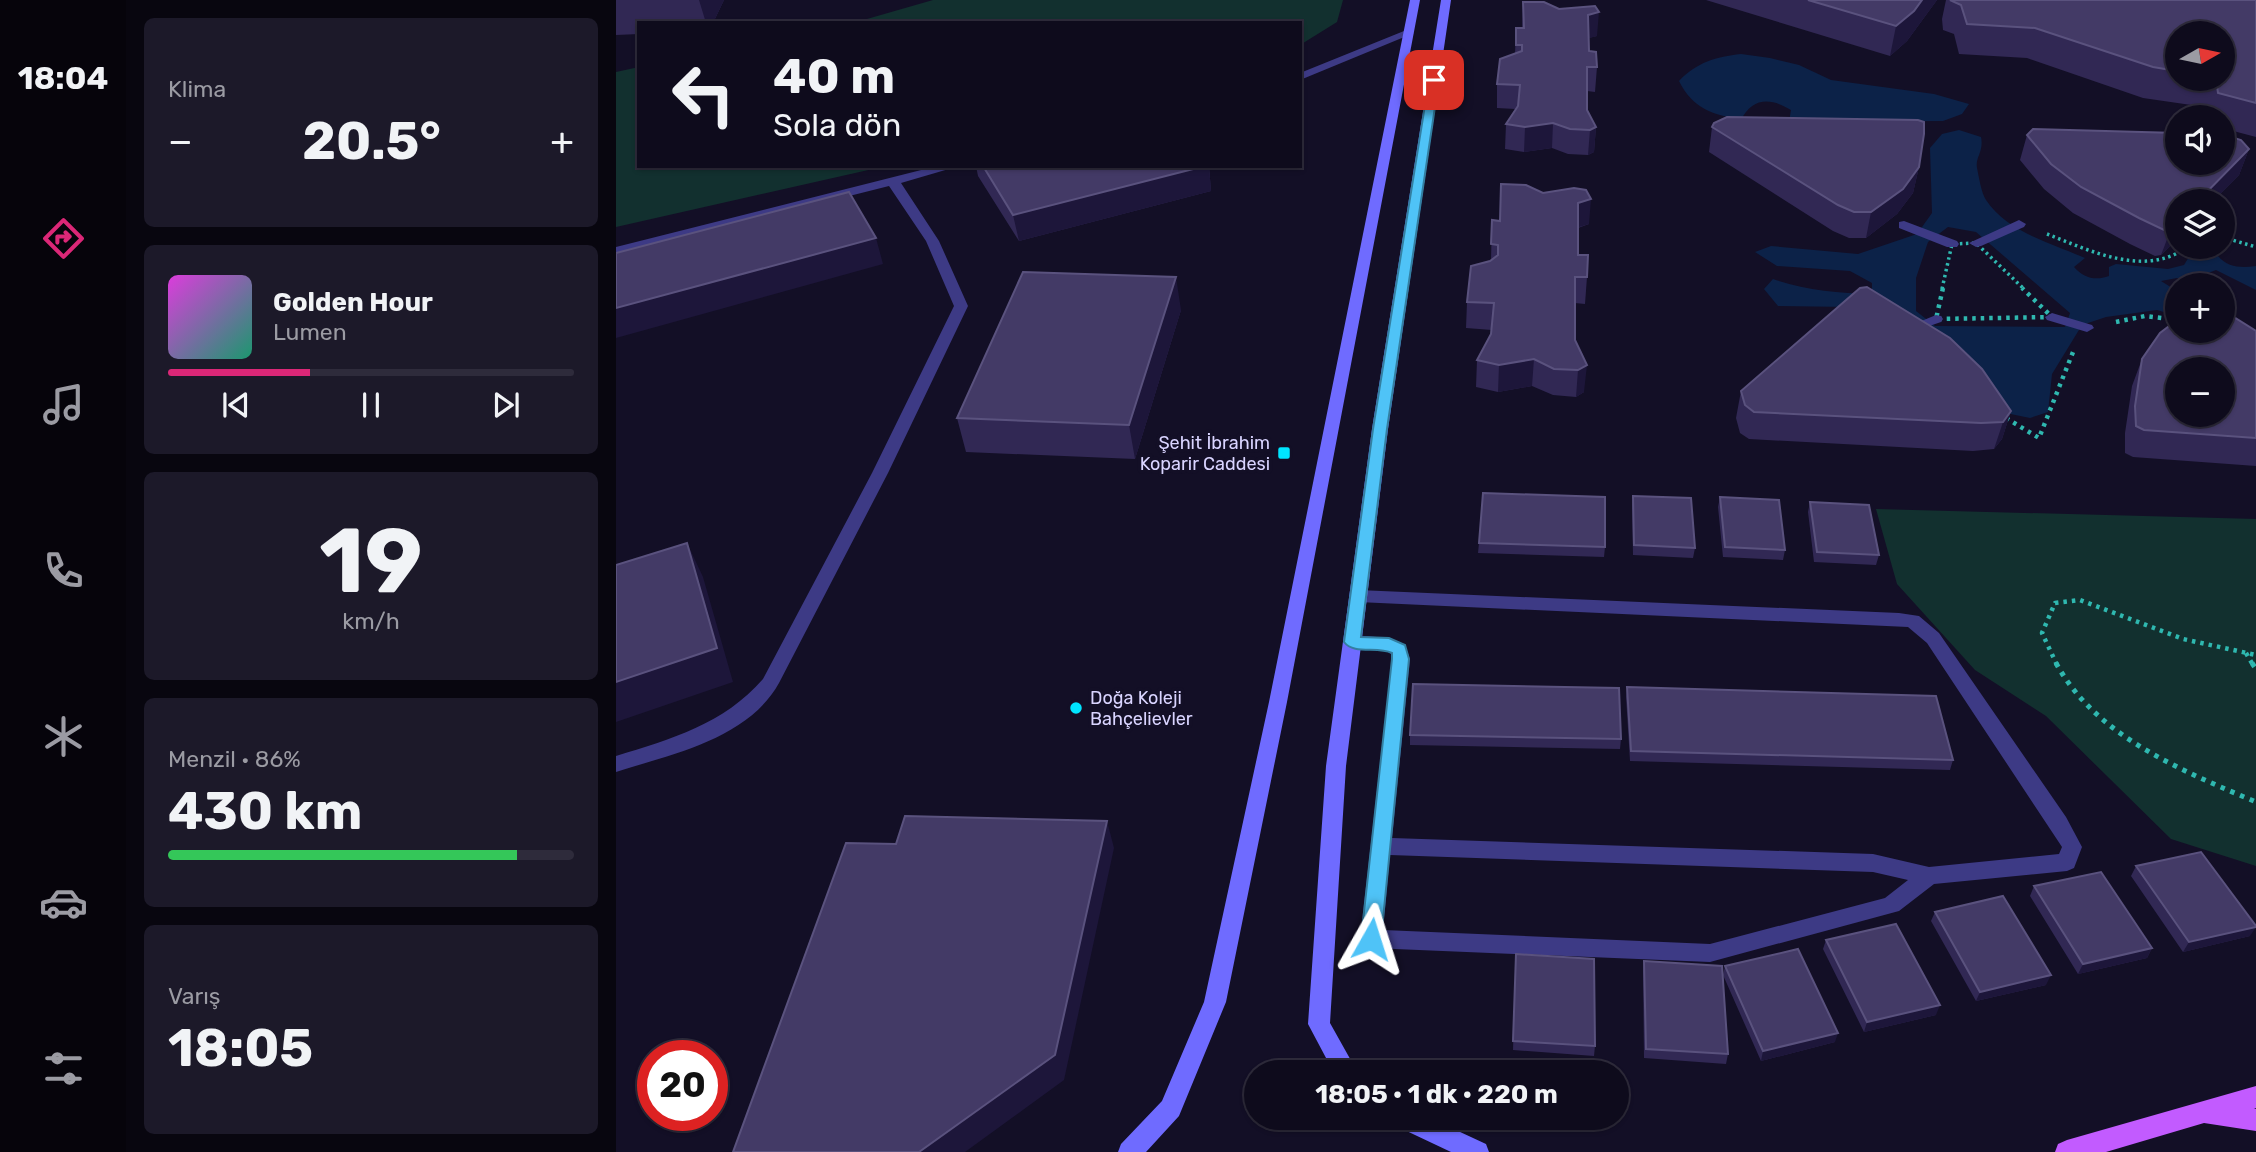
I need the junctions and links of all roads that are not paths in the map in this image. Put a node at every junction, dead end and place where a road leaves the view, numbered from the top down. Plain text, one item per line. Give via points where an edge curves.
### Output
1 (1415, 0) edge
2 (1446, 0) edge
3 (1408, 33) junction
4 (1302, 77) edge
5 (946, 168) edge
6 (893, 182) junction
7 (2019, 224) road end
8 (1904, 225) dead end
9 (1976, 243) road end
10 (1952, 244) road end
11 (616, 251) edge
12 (2052, 317) road end
13 (1936, 319) road end
14 (2087, 328) dead end
15 (1909, 329) edge
16 (1358, 596) junction
17 (1352, 642) junction
18 (616, 764) edge
19 (1381, 846) junction
20 (1929, 876) junction
21 (1340, 1060) edge
22 (2256, 1097) edge
23 (2203, 1114) junction
24 (2256, 1120) edge
25 (1430, 1130) edge
26 (1130, 1152) edge
27 (1477, 1152) edge
28 (2067, 1152) edge

1 - 3 street
2 - 16 street
3 - 4 street
3 - 26 street via 1215,1002 1171,1108
5 - 6 street
6 - 11 street
6 - 18 street via 915,207 944,261 961,306 880,473 759,699 720,728
7 - 9 street
8 - 10 street
12 - 14 street
13 - 15 street
16 - 17 street
16 - 20 street via 1913,621 1933,638 2072,847 2067,862
17 - 19 street via 1389,645 1399,650 1401,659
17 - 21 street via 1336,766 1319,1024
19 - 20 street via 1873,863
19 - 20 street via 1371,939 1710,953 1891,905
22 - 23 main road
23 - 24 main road
23 - 28 main road
25 - 27 street

